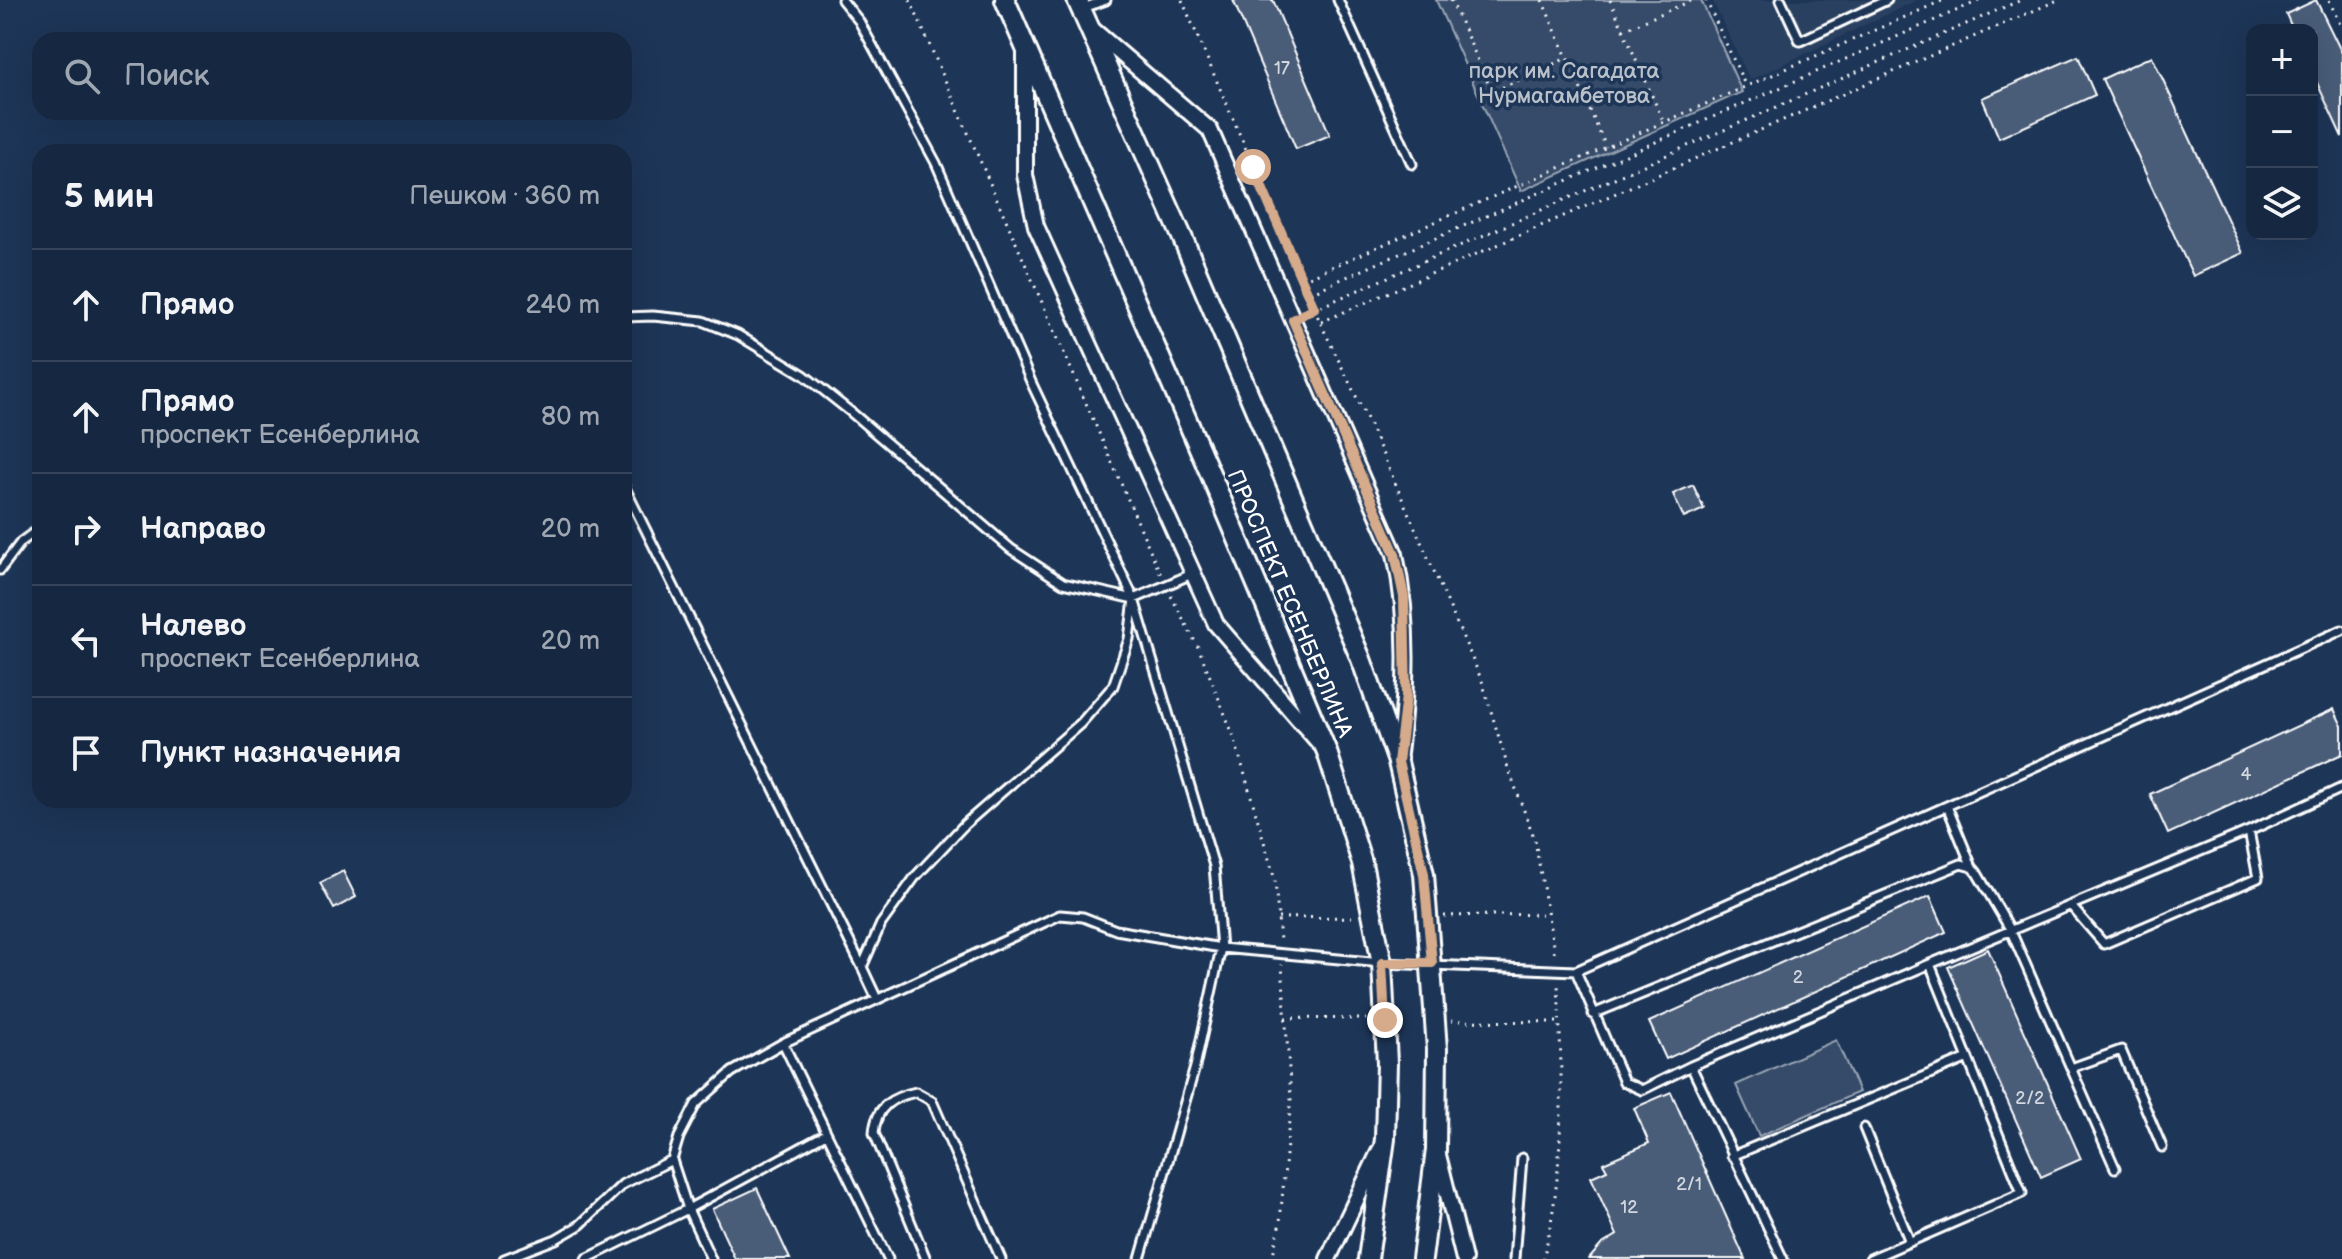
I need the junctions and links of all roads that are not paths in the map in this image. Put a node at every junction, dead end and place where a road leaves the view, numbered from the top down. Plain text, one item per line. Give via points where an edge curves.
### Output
1 (842, 0) edge
2 (1005, 0) edge
3 (1106, 0) edge
4 (1338, 0) edge
5 (1781, 0) edge
6 (1887, 0) edge
7 (1082, 12) edge
8 (1025, 48) junction
9 (1412, 164) dead end
10 (632, 317) edge
11 (632, 502) edge
12 (32, 534) edge
13 (0, 570) edge
14 (1194, 573) junction
15 (1134, 599) junction
16 (2342, 630) edge
17 (1327, 752) junction
18 (1398, 762) junction
19 (2342, 788) edge
20 (1947, 806) junction
21 (2249, 831) junction
22 (1972, 867) junction
23 (2071, 906) junction
24 (2010, 929) junction
25 (1221, 948) junction
26 (1382, 963) junction
27 (1432, 963) junction
28 (1930, 964) junction
29 (862, 967) junction
30 (1576, 971) junction
31 (877, 999) junction
32 (1593, 1014) junction
33 (783, 1043) junction
34 (1968, 1058) junction
35 (1691, 1066) junction
36 (2071, 1068) junction
37 (1864, 1128) dead end
38 (826, 1134) junction
39 (1385, 1139) junction
40 (2162, 1147) dead end
41 (1436, 1150) junction
42 (1732, 1156) junction
43 (1522, 1158) dead end
44 (672, 1160) junction
45 (2115, 1168) dead end
46 (688, 1209) junction
47 (1910, 1242) junction
48 (504, 1259) edge
49 (586, 1259) edge
50 (711, 1259) edge
51 (888, 1259) edge
52 (926, 1259) edge
53 (1001, 1259) edge
54 (1140, 1259) edge
55 (1328, 1259) edge
56 (1368, 1259) edge
57 (1422, 1259) edge
58 (1464, 1259) edge
59 (1514, 1259) edge
60 (1783, 1259) edge
61 (1870, 1259) edge

1 - 15 lane via 859,21 936,163
2 - 8 street, ПРОСПЕКТ ЕСЕНБЕРЛИНА
3 - 7 lane
4 - 9 lane
5 - 6 lane via 1800,41
7 - 18 street, ПРОСПЕКТ ЕСЕНБЕРЛИНА via 1361,659
7 - 18 street via 1210,130 1395,554 1404,597 1406,696
8 - 14 street via 1025,175 1036,226
8 - 17 street, ПРОСПЕКТ ЕСЕНБЕРЛИНА
10 - 15 lane via 703,321 738,335 804,375 1011,549 1063,583
11 - 29 lane
12 - 13 lane
14 - 15 lane
14 - 17 street via 1216,624
15 - 25 lane via 1214,866
15 - 29 lane via 1129,639 1113,686 1081,723 965,824 915,877 881,924
16 - 20 lane
17 - 26 street, ПРОСПЕКТ ЕСЕНБЕРЛИНА via 1362,863
18 - 27 street, ПРОСПЕКТ ЕСЕНБЕРЛИНА via 1424,874
19 - 21 lane
20 - 22 lane
20 - 30 lane
21 - 23 lane
21 - 23 lane via 2258,878 2104,944
22 - 24 lane
22 - 32 lane via 1961,864
23 - 24 lane
24 - 28 lane
24 - 36 lane
25 - 26 lane
25 - 31 lane via 1060,915
25 - 54 lane via 1195,1067
26 - 27 lane
26 - 39 street, ПРОСПЕКТ ЕСЕНБЕРЛИНА
27 - 30 lane
27 - 41 street, ПРОСПЕКТ ЕСЕНБЕРЛИНА
28 - 34 lane
28 - 35 lane
29 - 31 lane
30 - 32 lane
31 - 33 lane
32 - 35 lane via 1624,1082 1632,1087 1642,1090
33 - 38 lane
33 - 44 lane via 732,1072 696,1104
34 - 42 lane
34 - 47 lane via 2022,1193
35 - 42 lane
36 - 40 lane via 2121,1050
36 - 45 lane
37 - 47 lane
38 - 46 lane
38 - 51 lane
39 - 55 street
39 - 56 street, ПРОСПЕКТ ЕСЕНБЕРЛИНА
41 - 57 street, ПРОСПЕКТ ЕСЕНБЕРЛИНА
41 - 58 street
42 - 60 lane
43 - 59 lane
44 - 46 lane
44 - 48 lane via 623,1184 580,1225
46 - 49 lane
46 - 50 lane
47 - 61 lane
52 - 53 lane via 874,1133 875,1116 893,1097 916,1092 932,1101

